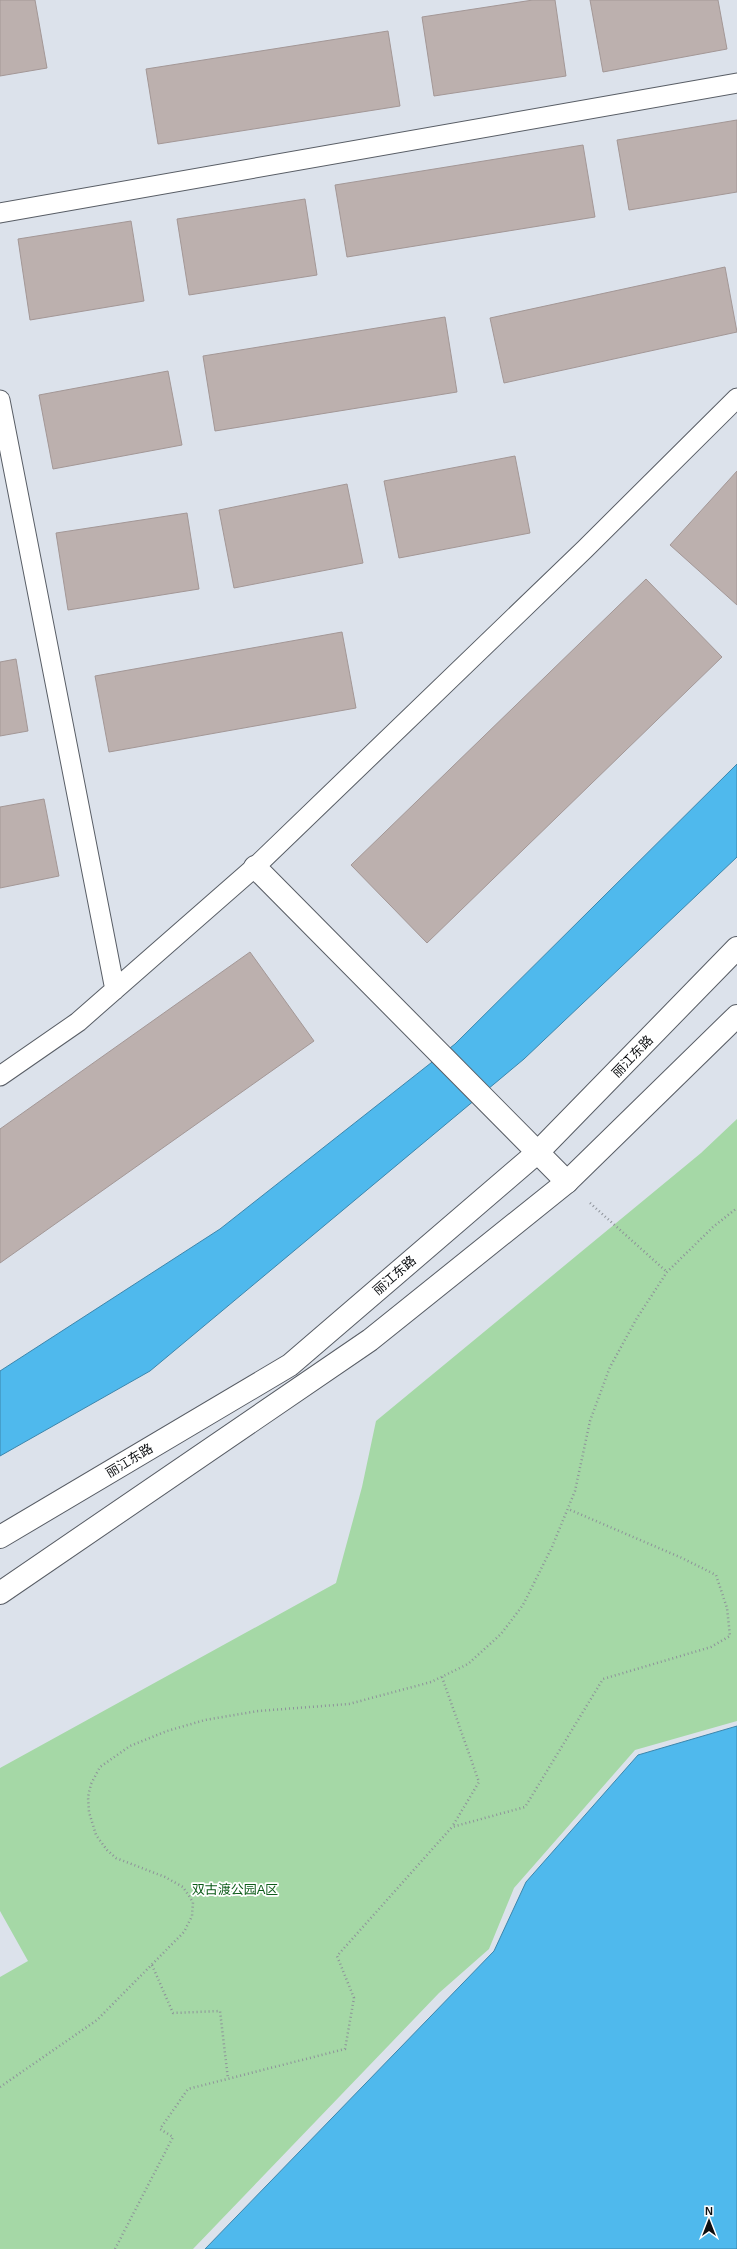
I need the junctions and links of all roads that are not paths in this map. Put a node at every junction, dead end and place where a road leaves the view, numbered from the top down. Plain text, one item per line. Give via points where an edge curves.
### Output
1 (737, 83) edge
2 (0, 213) edge
3 (737, 398) edge
4 (0, 400) edge
5 (255, 867) junction
6 (737, 948) edge
7 (115, 990) junction
8 (737, 1016) edge
9 (0, 1076) edge
10 (537, 1151) junction
11 (567, 1182) junction
12 (0, 1536) edge
13 (0, 1593) edge

1 - 2 lane
3 - 5 lane via 585,549
4 - 7 lane
5 - 7 lane
5 - 10 main road
6 - 10 main road, 丽江东路
7 - 9 lane via 78,1022
8 - 11 main road
10 - 11 main road
10 - 12 main road, 丽江东路 via 290,1365
11 - 13 main road via 370,1340

